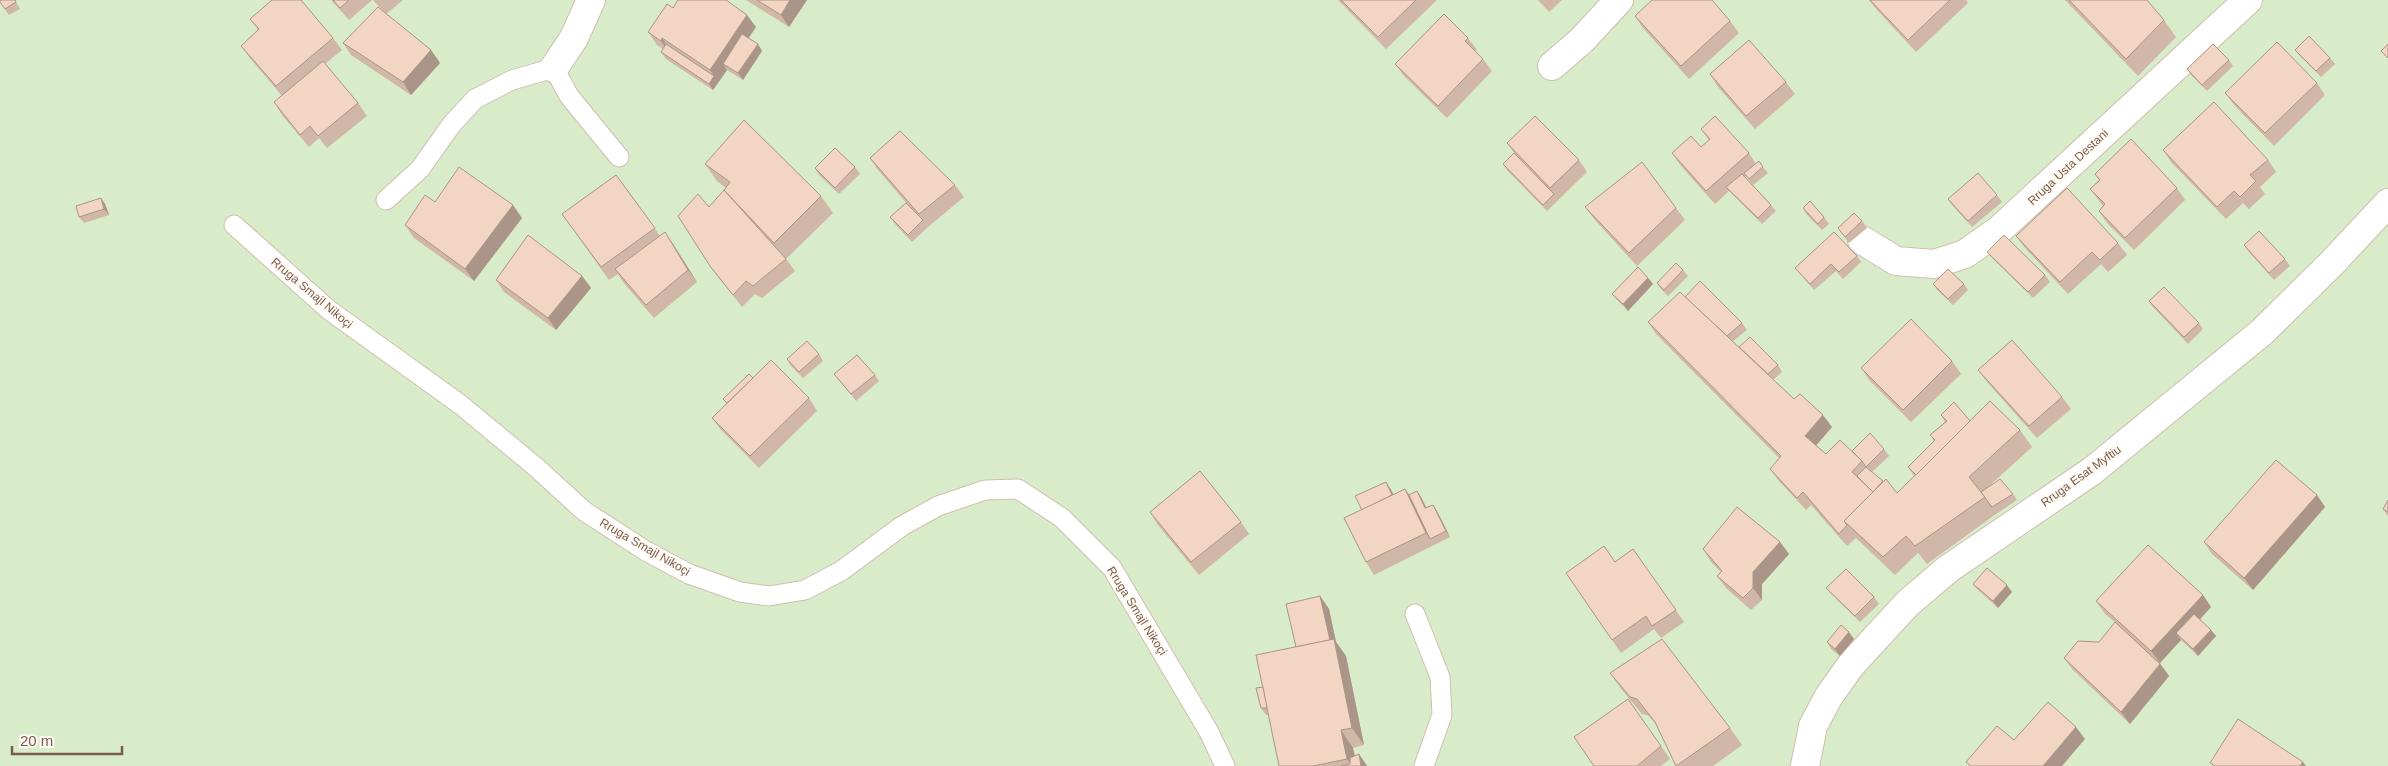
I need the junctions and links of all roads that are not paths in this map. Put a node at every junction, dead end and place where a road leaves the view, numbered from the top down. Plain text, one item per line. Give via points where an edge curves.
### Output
1 (591, 0) edge
2 (1619, 0) edge
3 (2248, 0) edge
4 (1552, 66) dead end
5 (554, 68) junction
6 (619, 157) dead end
7 (386, 200) dead end
8 (2388, 203) edge
9 (234, 226) dead end
10 (1862, 240) dead end
11 (1415, 614) dead end
12 (1225, 766) edge
13 (1424, 766) edge
14 (1805, 766) edge

1 - 5 street via 574,38
2 - 4 street via 1582,40
3 - 10 street, Rruga Usta Destani via 1999,230 1965,254 1934,264 1896,262
5 - 6 lane via 569,96
5 - 7 lane via 512,80 474,99 420,170
8 - 14 street, Rruga Esat Myftiu via 2331,264 2255,337 2092,471 1948,569 1907,604 1851,665 1830,696 1813,726
9 - 12 lane, Rruga Smajl Nikoçi via 329,310 461,405 584,511 689,574 740,592 769,596 805,590 841,571 902,526 938,506 985,490 1018,489 1062,518 1112,568 1209,732
11 - 13 lane via 1440,677 1442,715

